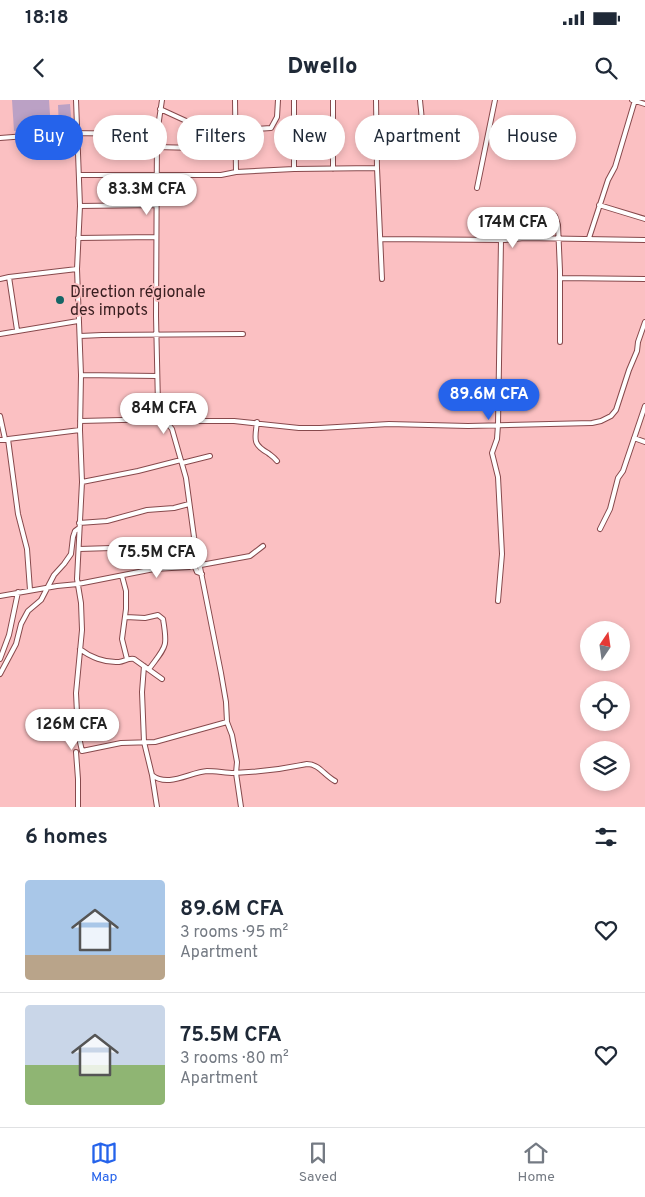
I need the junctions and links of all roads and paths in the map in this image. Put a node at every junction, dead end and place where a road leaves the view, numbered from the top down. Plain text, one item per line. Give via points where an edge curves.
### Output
1 (76, 100) edge
2 (162, 100) edge
3 (235, 100) edge
4 (278, 100) edge
5 (294, 100) edge
6 (333, 100) edge
7 (376, 100) edge
8 (420, 100) edge
9 (495, 100) edge
10 (634, 100) edge
11 (645, 104) edge
12 (160, 109) junction
13 (77, 115) edge
14 (159, 115) edge
15 (236, 115) edge
16 (376, 115) edge
17 (421, 115) edge
18 (177, 117) edge
19 (264, 129) edge
20 (15, 137) edge
21 (0, 138) edge
22 (79, 160) edge
23 (156, 160) edge
24 (236, 160) edge
25 (377, 160) edge
26 (377, 168) junction
27 (294, 169) junction
28 (333, 169) junction
29 (236, 172) junction
30 (79, 175) junction
31 (156, 175) junction
32 (477, 188) dead end
33 (156, 205) junction
34 (600, 205) junction
35 (80, 206) junction
36 (555, 216) dead end
37 (645, 218) edge
38 (156, 237) junction
39 (78, 238) junction
40 (589, 238) junction
41 (381, 239) junction
42 (558, 239) junction
43 (500, 240) junction
44 (645, 240) edge
45 (77, 270) junction
46 (9, 277) junction
47 (560, 278) junction
48 (0, 279) edge
49 (382, 279) dead end
50 (645, 279) edge
51 (78, 321) junction
52 (645, 322) edge
53 (17, 330) junction
54 (0, 334) edge
55 (157, 334) junction
56 (242, 334) dead end
57 (80, 336) junction
58 (560, 342) dead end
59 (81, 375) junction
60 (157, 376) junction
61 (645, 406) edge
62 (0, 416) edge
63 (164, 419) junction
64 (80, 421) junction
65 (257, 422) junction
66 (498, 425) junction
67 (80, 430) junction
68 (634, 438) junction
69 (7, 439) junction
70 (0, 440) edge
71 (645, 442) edge
72 (210, 456) dead end
73 (277, 461) dead end
74 (181, 462) junction
75 (82, 482) junction
76 (189, 504) junction
77 (79, 522) junction
78 (79, 528) junction
79 (600, 529) dead end
80 (194, 537) junction
81 (263, 546) dead end
82 (112, 548) dead end
83 (78, 550) junction
84 (194, 565) junction
85 (200, 566) junction
86 (202, 574) junction
87 (122, 576) junction
88 (78, 584) junction
89 (47, 588) junction
90 (30, 590) junction
91 (18, 592) junction
92 (0, 596) edge
93 (498, 601) dead end
94 (126, 616) junction
95 (80, 649) junction
96 (0, 659) edge
97 (127, 659) junction
98 (144, 666) junction
99 (149, 668) junction
100 (0, 674) edge
101 (162, 679) dead end
102 (227, 722) junction
103 (144, 742) junction
104 (76, 752) dead end
105 (236, 773) junction
106 (152, 775) junction
107 (335, 781) dead end
108 (78, 807) edge
109 (157, 807) edge
110 (241, 807) edge

1 - 13 street
2 - 12 street
3 - 15 street
4 - 19 street via 277,118 271,128
5 - 27 street
6 - 28 street
7 - 16 street
8 - 17 street
9 - 32 street
10 - 11 street
10 - 34 street via 615,167
12 - 14 street
12 - 18 street
20 - 21 street
22 - 30 street
23 - 31 street
24 - 29 street
25 - 26 street
26 - 28 street
26 - 41 street
27 - 28 street
27 - 29 street
29 - 31 street
30 - 31 street
30 - 35 street
31 - 33 street
33 - 35 street
33 - 38 street
34 - 37 street
34 - 40 street
35 - 39 street
36 - 42 street
38 - 39 street
38 - 55 street
39 - 45 street
40 - 42 street
40 - 44 street
41 - 43 street
41 - 49 street
42 - 43 street
42 - 47 street
43 - 66 street
45 - 46 street
45 - 51 street
46 - 48 street
46 - 53 street
47 - 50 street
47 - 58 street
51 - 53 street
51 - 57 street
52 - 66 street via 616,410 611,416 592,423
53 - 54 street
55 - 56 street
55 - 57 street
55 - 60 street
57 - 59 street
59 - 60 street
59 - 64 street
60 - 63 street via 158,406
61 - 68 street
62 - 69 street
63 - 64 street
63 - 65 street
63 - 74 street via 172,429
64 - 67 street
65 - 66 street via 320,428 389,424
65 - 73 street via 254,440 258,448
66 - 93 street via 492,454 498,477 502,554
67 - 69 street
67 - 75 street
68 - 71 street
68 - 79 street
69 - 70 street
69 - 90 street via 18,514 27,548
72 - 74 street
74 - 75 street
74 - 76 street
75 - 77 street
76 - 77 street via 147,510 107,521
76 - 80 street
77 - 78 street
78 - 83 street
78 - 89 street via 73,537 71,554
80 - 84 street
80 - 85 street
81 - 85 street via 250,556
82 - 83 street
83 - 88 street
84 - 86 street
84 - 87 street
85 - 86 street
86 - 102 street
87 - 88 street
87 - 94 street
88 - 89 street
88 - 95 street via 82,623
89 - 90 street
89 - 100 street via 41,600 28,610 16,644
90 - 91 street
91 - 92 street
91 - 96 street
94 - 97 street via 122,639
94 - 99 street via 145,618 158,615 163,619 165,647
95 - 97 street via 100,659 115,662
95 - 103 street via 76,693 82,751
97 - 98 street via 134,659
98 - 99 street
98 - 103 street
99 - 101 street
102 - 103 street via 155,742
102 - 105 street via 238,762
103 - 106 street
104 - 108 street
105 - 106 street via 207,771 163,780
105 - 107 street via 314,764
105 - 110 street
106 - 109 street

